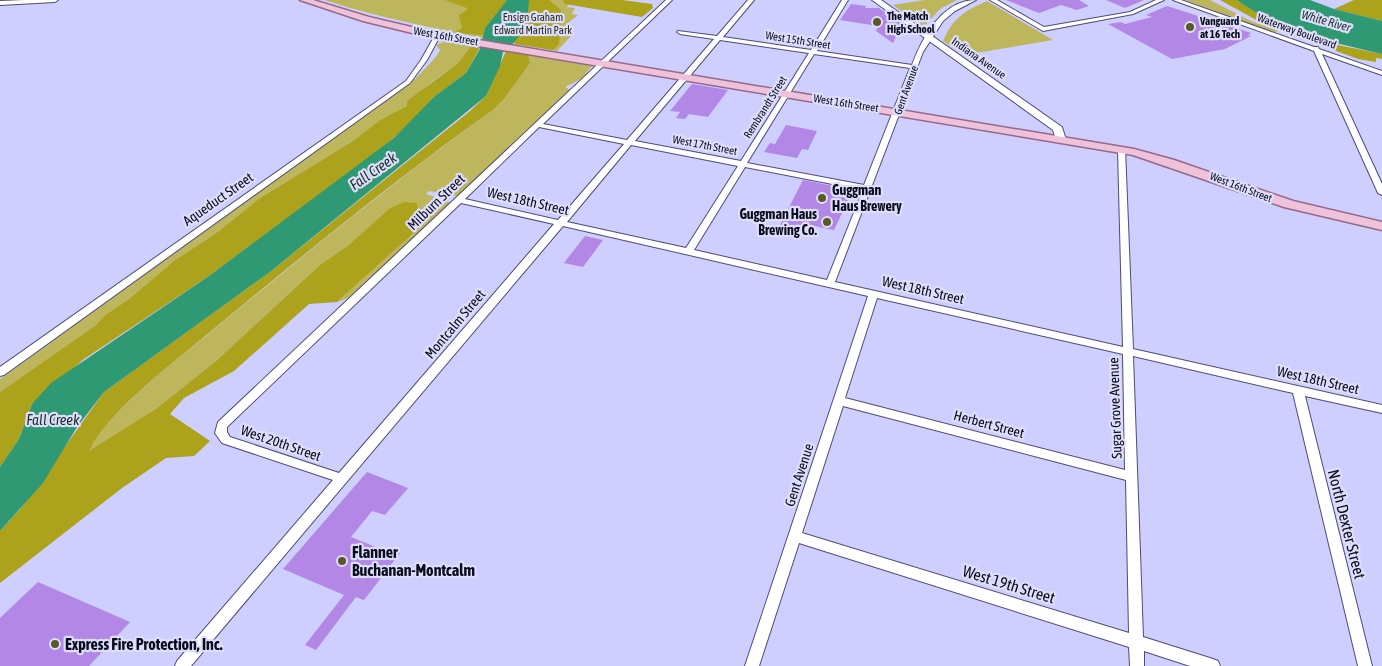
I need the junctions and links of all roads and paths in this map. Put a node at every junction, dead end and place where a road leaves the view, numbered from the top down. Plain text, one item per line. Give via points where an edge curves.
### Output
1 (55, 0) edge
2 (304, 0) edge
3 (669, 0) edge
4 (751, 0) edge
5 (845, 0) edge
6 (876, 0) edge
7 (973, 0) edge
8 (993, 0) edge
9 (1161, 0) edge
10 (1176, 0) edge
11 (0, 3) edge
12 (680, 32) dead end
13 (437, 36) junction
14 (719, 38) junction
15 (928, 38) junction
16 (1316, 48) junction
17 (813, 52) junction
18 (603, 63) junction
19 (914, 67) junction
20 (1382, 73) edge
21 (685, 77) junction
22 (787, 94) junction
23 (898, 112) junction
24 (538, 125) junction
25 (1061, 140) junction
26 (629, 142) junction
27 (1122, 150) junction
28 (743, 164) junction
29 (867, 188) junction
30 (1382, 193) edge
31 (459, 200) junction
32 (561, 222) junction
33 (1382, 226) edge
34 (688, 252) junction
35 (830, 284) junction
36 (874, 293) junction
37 (1128, 351) junction
38 (0, 372) edge
39 (1298, 390) junction
40 (839, 401) junction
41 (1382, 409) edge
42 (222, 425) joint
43 (1132, 477) junction
44 (343, 479) junction
45 (795, 536) junction
46 (1137, 642) junction
47 (182, 666) edge
48 (752, 666) edge
49 (1137, 666) edge
50 (1213, 666) edge
51 (1365, 666) edge

1 - 11 street
2 - 13 main road, West 16th Street
3 - 18 street, Milburn Street
4 - 14 street, Montcalm Street
5 - 17 street, Rembrandt Street
6 - 15 main road, Indiana Avenue
7 - 15 street, Gent Avenue via 945,13
8 - 9 street via 1043,28 1131,13
10 - 16 street, Waterway Boulevard
12 - 14 street, West 15th Street
13 - 18 main road, West 16th Street
13 - 38 street, Aqueduct Street via 408,82
14 - 17 street, West 15th Street
14 - 21 street, Montcalm Street
15 - 19 street, Gent Avenue
15 - 25 main road, Indiana Avenue via 1058,129
16 - 20 street, Waterway Boulevard
16 - 30 street
17 - 19 street, West 15th Street
17 - 22 street, Rembrandt Street
18 - 21 main road, West 16th Street
18 - 24 street, Milburn Street
19 - 23 street, Gent Avenue
21 - 22 main road, West 16th Street
21 - 26 street, Montcalm Street
22 - 23 main road, West 16th Street
22 - 28 street, Rembrandt Street
23 - 25 main road, West 16th Street
23 - 29 street, Gent Avenue
24 - 26 street, West 17th Street
24 - 31 street, Milburn Street
25 - 27 main road, West 16th Street
26 - 28 street, West 17th Street
26 - 32 street, Montcalm Street
27 - 33 main road, West 16th Street via 1190,167 1285,203
27 - 37 street, Sugar Grove Avenue
28 - 29 street, West 17th Street
28 - 34 street, Rembrandt Street
29 - 35 street, Gent Avenue
31 - 32 street, West 18th Street
31 - 42 street, Milburn Street
32 - 34 street, West 18th Street
32 - 44 street, Montcalm Street
34 - 35 street, West 18th Street
35 - 36 street, West 18th Street
36 - 37 street, West 18th Street
36 - 40 street, Gent Avenue
37 - 39 street, West 18th Street
37 - 43 street, Sugar Grove Avenue
39 - 41 street, West 18th Street
39 - 51 street, North Dexter Street
40 - 43 street, Herbert Street
40 - 45 street, Gent Avenue
42 - 44 street, West 20th Street via 221,433 226,440
43 - 46 street, Sugar Grove Avenue
44 - 47 street, Montcalm Street
45 - 46 street, West 19th Street
45 - 48 street, Gent Avenue
46 - 49 street, Sugar Grove Avenue
46 - 50 street, West 19th Street

